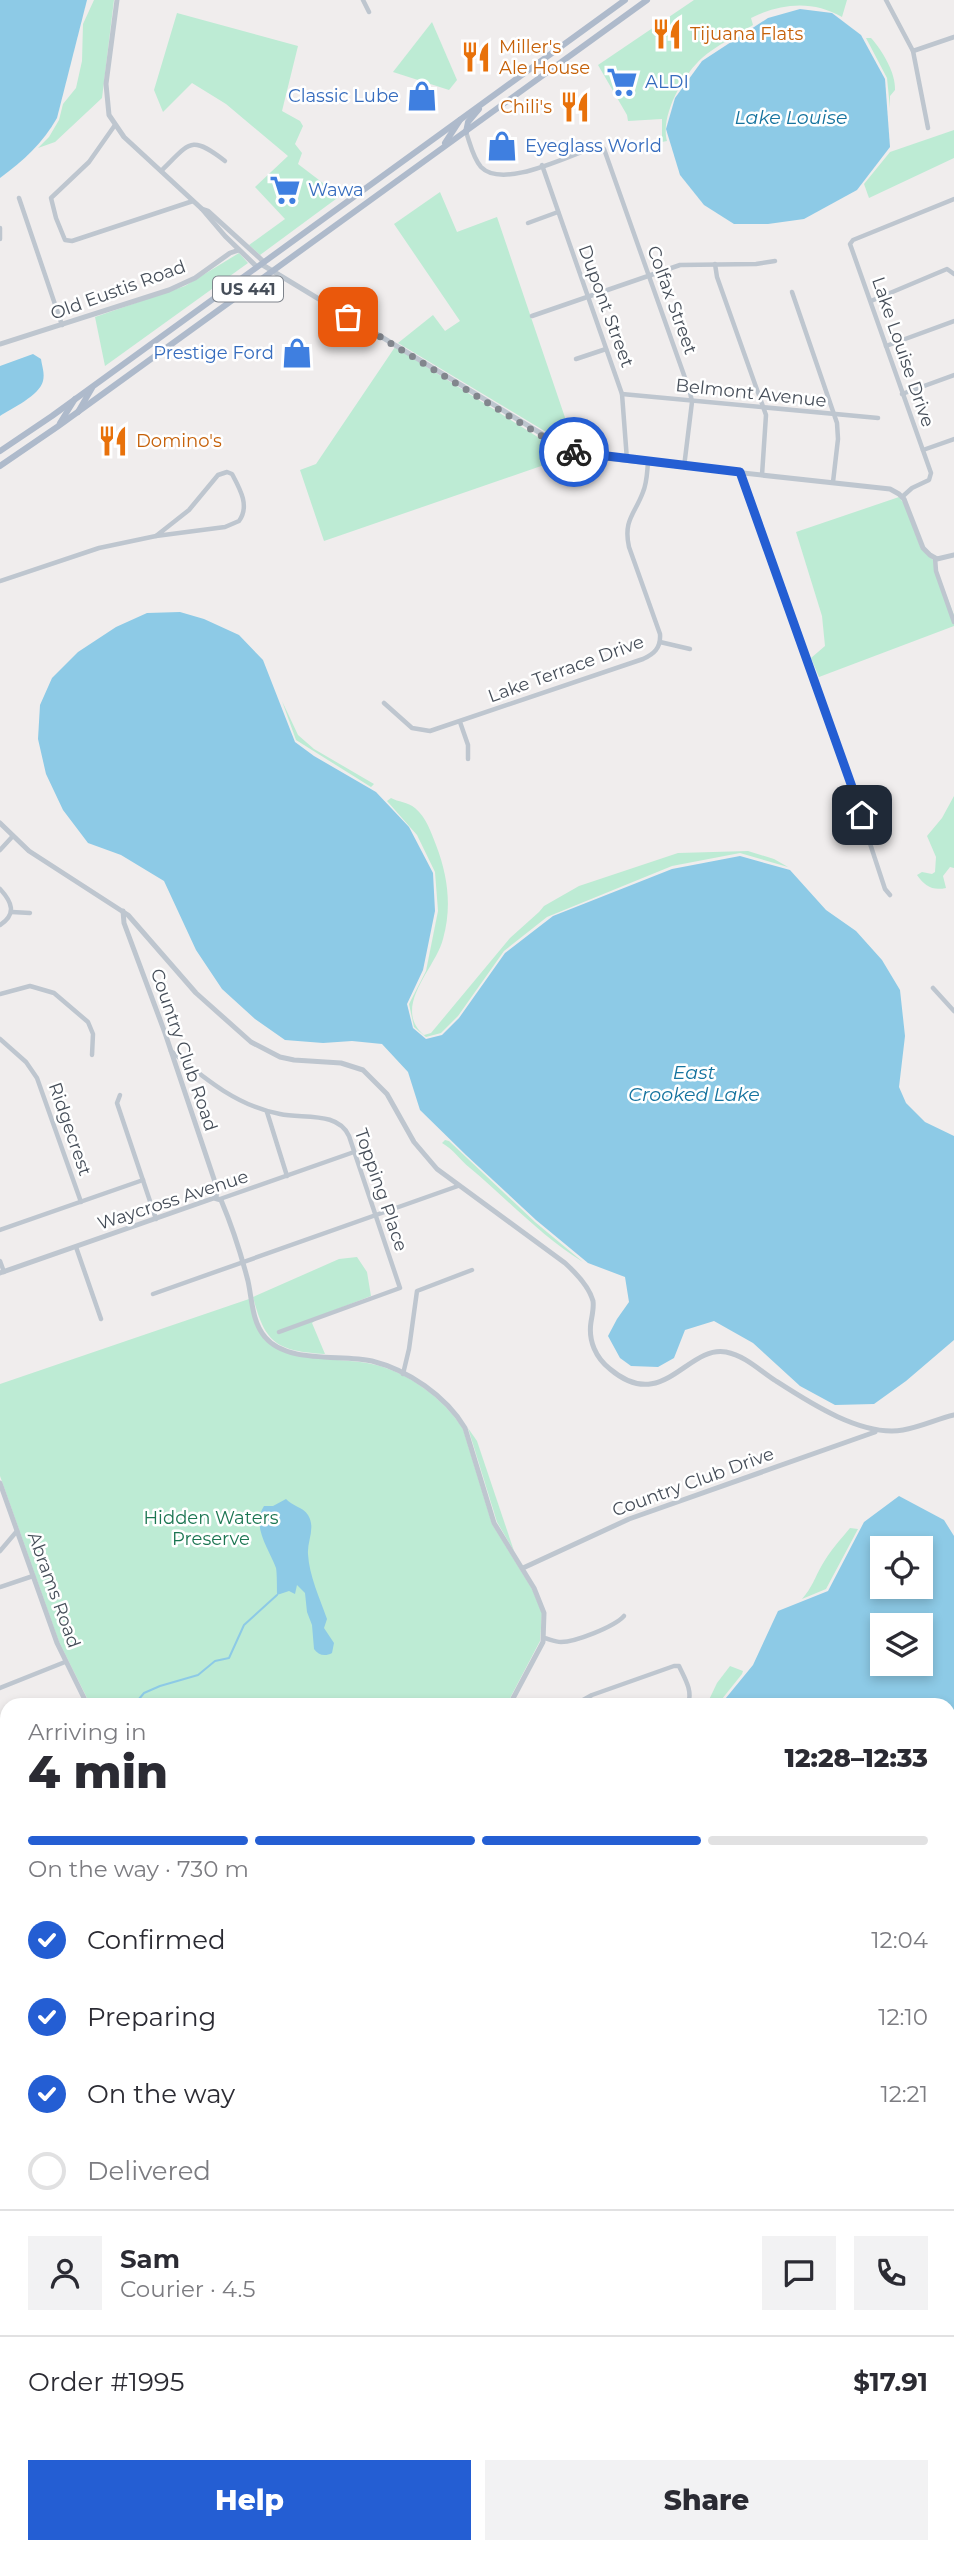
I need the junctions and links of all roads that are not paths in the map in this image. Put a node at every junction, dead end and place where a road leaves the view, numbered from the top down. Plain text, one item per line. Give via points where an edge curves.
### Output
1 (117, 0) edge
2 (363, 0) edge
3 (625, 0) edge
4 (647, 0) edge
5 (886, 0) edge
6 (369, 12) dead end
7 (954, 37) edge
8 (913, 51) junction
9 (485, 102) junction
10 (460, 120) junction
11 (115, 125) junction
12 (928, 128) dead end
13 (466, 132) junction
14 (440, 150) junction
15 (225, 161) dead end
16 (542, 166) junction
17 (161, 171) junction
18 (19, 198) dead end
19 (954, 199) edge
20 (194, 201) junction
21 (558, 212) junction
22 (527, 223) dead end
23 (0, 228) edge
24 (225, 231) junction
25 (0, 239) edge
26 (239, 250) junction
27 (775, 261) dead end
28 (715, 264) junction
29 (261, 265) junction
30 (273, 271) junction
31 (954, 274) edge
32 (648, 275) junction
33 (792, 292) dead end
34 (588, 296) junction
35 (871, 301) junction
36 (532, 316) dead end
37 (954, 321) edge
38 (62, 325) junction
39 (0, 344) edge
40 (886, 346) junction
41 (606, 349) junction
42 (576, 359) dead end
43 (954, 375) edge
44 (96, 384) junction
45 (622, 394) junction
46 (902, 394) junction
47 (75, 399) junction
48 (692, 401) junction
49 (764, 408) junction
50 (78, 412) junction
51 (835, 416) junction
52 (878, 418) dead end
53 (576, 424) dead end
54 (57, 427) junction
55 (954, 439) edge
56 (923, 450) junction
57 (0, 451) edge
58 (575, 453) junction
59 (627, 460) junction
60 (648, 463) junction
61 (0, 466) edge
62 (684, 467) junction
63 (740, 472) junction
64 (762, 475) junction
65 (833, 482) junction
66 (902, 497) junction
67 (156, 536) junction
68 (954, 555) edge
69 (935, 558) junction
70 (0, 581) edge
71 (954, 622) edge
72 (660, 642) junction
73 (690, 649) dead end
74 (384, 704) dead end
75 (460, 722) junction
76 (468, 759) dead end
77 (0, 823) edge
78 (12, 837) junction
79 (0, 850) edge
80 (0, 889) edge
81 (890, 895) dead end
82 (123, 911) junction
83 (12, 912) junction
84 (30, 913) dead end
85 (0, 925) edge
86 (933, 988) dead end
87 (0, 995) edge
88 (954, 1011) edge
89 (0, 1039) edge
90 (170, 1051) junction
91 (92, 1055) dead end
92 (120, 1095) dead end
93 (267, 1111) junction
94 (354, 1152) junction
95 (287, 1176) junction
96 (143, 1180) junction
97 (458, 1186) junction
98 (218, 1199) junction
99 (81, 1202) junction
100 (375, 1216) junction
101 (156, 1219) junction
102 (0, 1230) edge
103 (76, 1247) junction
104 (0, 1261) edge
105 (242, 1263) junction
106 (472, 1270) dead end
107 (2, 1273) edge
108 (153, 1294) dead end
109 (101, 1319) dead end
110 (279, 1332) dead end
111 (403, 1374) junction
112 (954, 1415) edge
113 (876, 1431) junction
114 (0, 1483) edge
115 (17, 1531) junction
116 (0, 1551) edge
117 (523, 1568) junction
118 (33, 1576) junction
119 (0, 1587) edge
120 (624, 1616) dead end
121 (544, 1638) junction
122 (65, 1662) junction
123 (0, 1688) edge
124 (84, 1698) edge
125 (513, 1698) edge
126 (587, 1698) edge
127 (691, 1698) edge

1 - 11 street via 106,84 108,110
2 - 6 street
3 - 9 main road, US 441
4 - 13 main road, US 441
5 - 8 street
7 - 8 street
8 - 12 street
9 - 10 main road, US 441
9 - 13 main road via 468,122
10 - 14 main road
10 - 29 main road, US 441
11 - 17 street
11 - 20 street via 89,162 51,198 65,240
13 - 14 main road, US 441
13 - 16 street via 477,161 491,173 510,175
14 - 30 main road, US 441
15 - 17 street via 193,144
16 - 21 street, Dupont Street
16 - 32 street, Colfax Street via 602,148
17 - 20 street
18 - 38 street
19 - 35 street, Lake Louise Drive via 853,240 850,244
20 - 24 street
21 - 22 street
21 - 34 street, Dupont Street
23 - 25 street
24 - 26 street
24 - 29 street
26 - 29 street
26 - 38 street, Old Eustis Road via 169,290
27 - 28 street
28 - 32 street via 680,265
28 - 49 street
29 - 30 street
29 - 44 main road, US 441
30 - 50 main road, US 441
30 - 58 street
31 - 35 street via 947,269
32 - 34 street
32 - 48 street, Colfax Street
33 - 51 street
34 - 36 street
34 - 41 street, Dupont Street
35 - 40 street, Lake Louise Drive
37 - 40 street
38 - 39 street, Old Eustis Road
40 - 46 street, Lake Louise Drive
41 - 42 street
41 - 45 street, Dupont Street
43 - 46 street
44 - 47 main road, US 441
44 - 50 main road
45 - 48 street, Belmont Avenue
45 - 59 street, Dupont Street
46 - 56 street, Lake Louise Drive
47 - 54 main road
47 - 57 main road, US 441
48 - 49 street, Belmont Avenue
48 - 62 street, Colfax Street
49 - 51 street, Belmont Avenue
49 - 64 street
50 - 54 main road, US 441
51 - 52 street, Belmont Avenue
51 - 65 street via 838,439
53 - 58 street
54 - 61 main road, US 441
55 - 56 street
56 - 66 street, Lake Louise Drive via 930,479
58 - 59 street
59 - 60 street
60 - 62 street
60 - 72 street, Lake Terrace Drive via 645,488 627,533
62 - 63 street
63 - 64 street
63 - 81 street
64 - 65 street
65 - 66 street via 879,487
66 - 69 street via 923,548
67 - 67 street via 239,521 244,503 232,474 218,475 189,510
67 - 70 street via 99,548
68 - 69 street
69 - 71 street
72 - 73 street
72 - 75 street, Lake Terrace Drive via 655,652 643,659
74 - 75 street, Lake Terrace Drive via 418,731
75 - 76 street
77 - 78 street
78 - 79 street
78 - 82 street
80 - 83 street
82 - 90 street, Country Club Road
82 - 97 street via 196,993 251,1042 294,1060 352,1065 373,1078 425,1156
83 - 84 street
83 - 85 street
86 - 88 street
87 - 91 street via 30,986 54,993 88,1022 93,1034
89 - 99 street, Ridgecrest via 37,1078
90 - 93 street, Topping Place via 223,1091
90 - 98 street, Country Club Road
92 - 96 street via 117,1103
93 - 94 street, Topping Place via 340,1123
93 - 95 street
94 - 95 street, Waycross Avenue
94 - 100 street, Topping Place
95 - 98 street, Waycross Avenue
96 - 99 street
96 - 101 street
97 - 100 street
97 - 113 street via 578,1276 593,1301 590,1333 595,1352 616,1374 637,1382 660,1382 704,1354 733,1354 801,1398
98 - 101 street, Waycross Avenue
98 - 105 street, Country Club Road
99 - 102 street
100 - 105 street
100 - 110 street, Topping Place via 400,1288
101 - 103 street, Waycross Avenue
103 - 107 street, Waycross Avenue
103 - 109 street
104 - 107 street
105 - 108 street
105 - 111 street, Country Club Road via 257,1323 274,1345 315,1356 369,1361
106 - 111 street via 417,1291
111 - 117 street, Country Club Road via 458,1416 494,1523
112 - 113 street via 903,1430
113 - 117 street, Country Club Drive via 629,1519
114 - 115 street, Abrams Road
115 - 116 street
115 - 118 street, Abrams Road
117 - 121 street, Country Club Road via 544,1612
118 - 119 street
118 - 122 street, Abrams Road
120 - 121 street via 612,1626 568,1641
121 - 125 street
122 - 123 street
122 - 124 street, Abrams Road
126 - 127 street via 674,1665 679,1667

